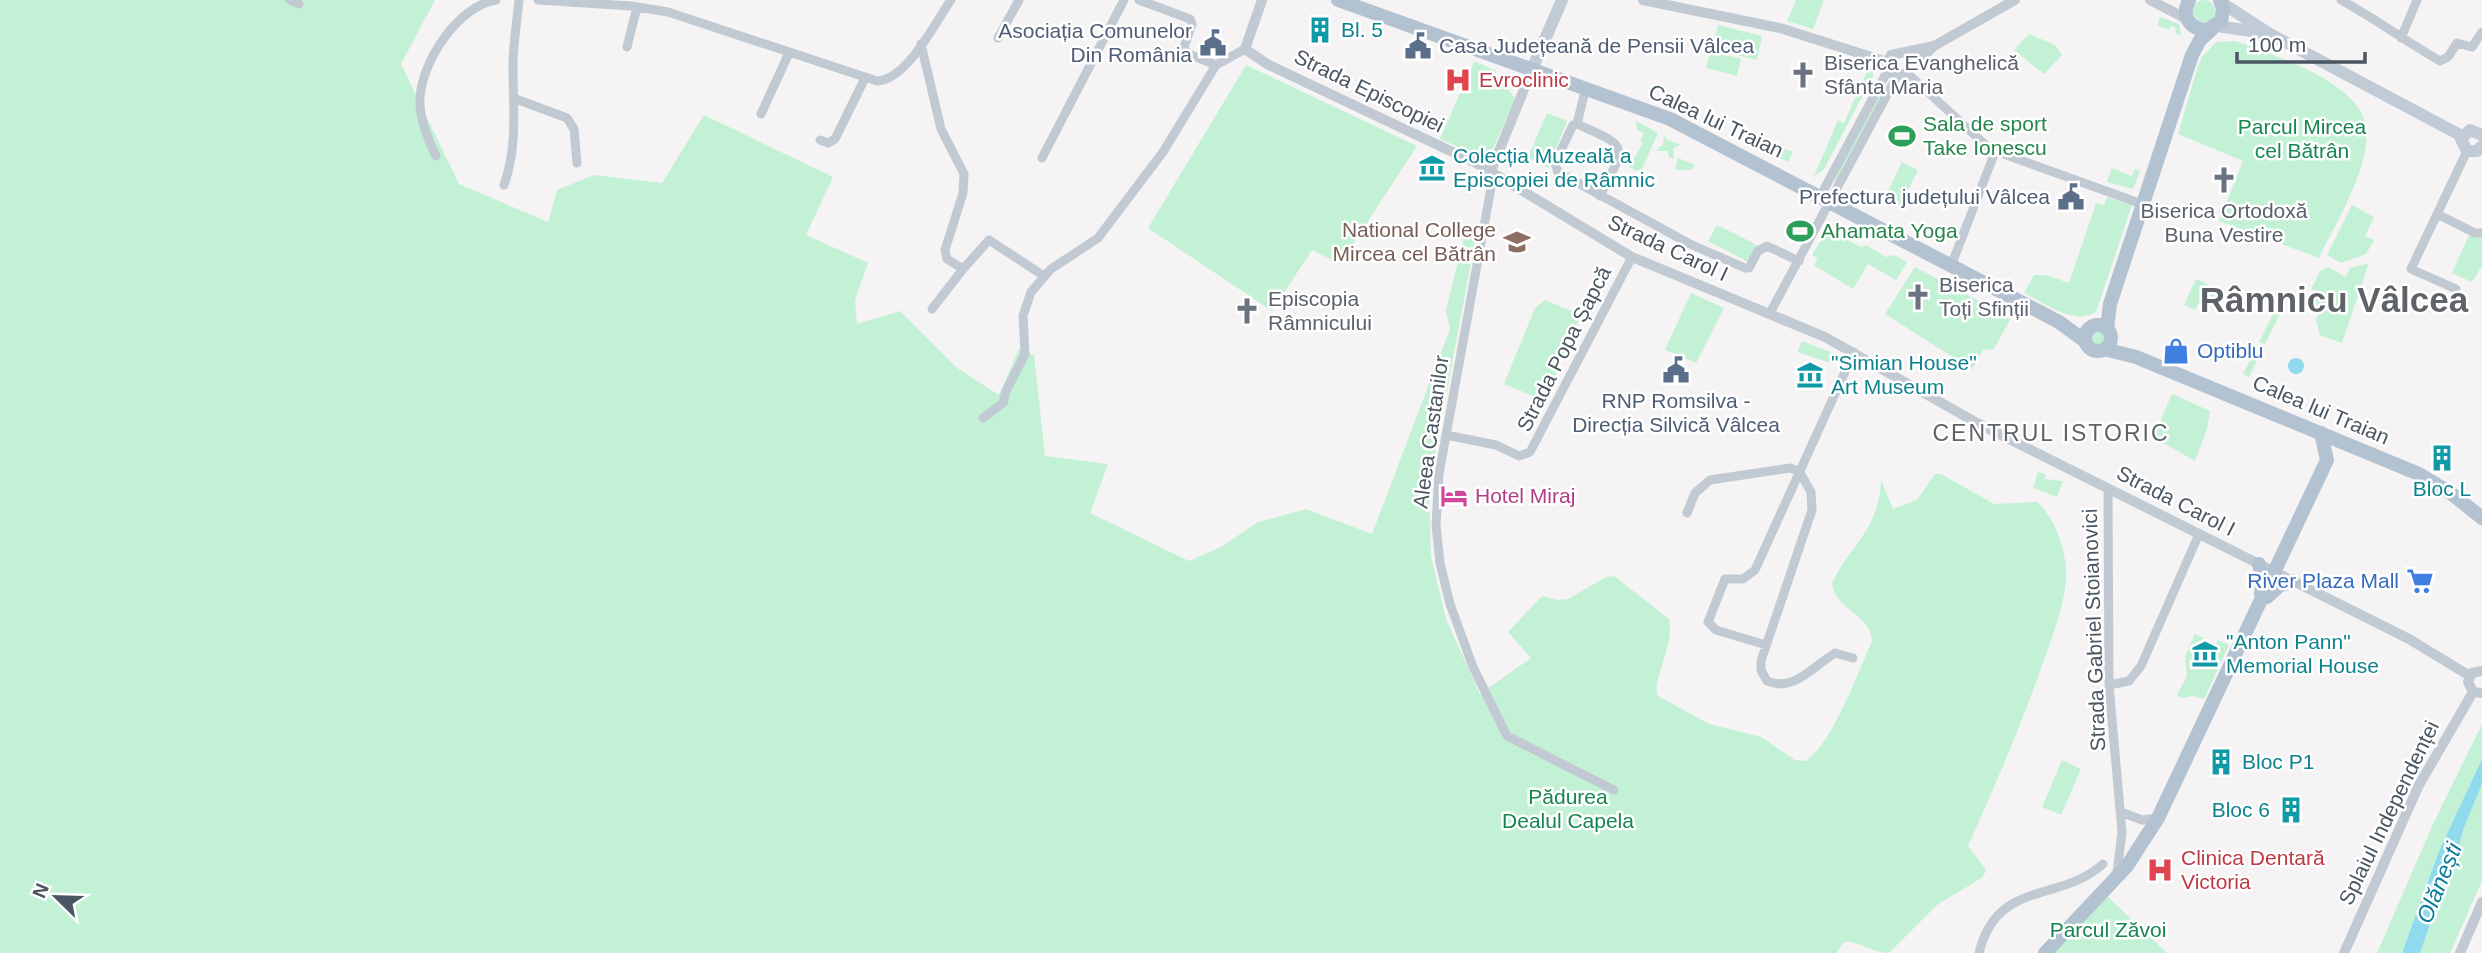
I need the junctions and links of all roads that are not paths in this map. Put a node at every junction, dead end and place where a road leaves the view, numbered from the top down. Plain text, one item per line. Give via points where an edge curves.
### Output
1 (496, 0) edge
2 (519, 0) edge
3 (538, 0) edge
4 (951, 0) edge
5 (1019, 0) edge
6 (1124, 0) edge
7 (1139, 0) edge
8 (1338, 0) edge
9 (1562, 0) edge
10 (1644, 0) edge
11 (2015, 0) edge
12 (2150, 0) edge
13 (2189, 0) edge
14 (2341, 0) edge
15 (2417, 0) edge
16 (579, 1) edge
17 (2221, 1) edge
18 (1259, 3) edge
19 (652, 4) edge
20 (637, 7) junction
21 (2189, 23) junction
22 (2214, 27) junction
23 (2482, 32) edge
24 (2270, 34) junction
25 (998, 38) dead end
26 (2401, 38) junction
27 (921, 43) junction
28 (1934, 46) junction
29 (627, 47) dead end
30 (1245, 50) junction
31 (1899, 52) junction
32 (789, 53) junction
33 (2192, 55) junction
34 (1216, 65) junction
35 (1533, 67) junction
36 (1898, 70) junction
37 (865, 78) junction
38 (1586, 88) junction
39 (516, 99) junction
40 (761, 114) dead end
41 (2482, 117) edge
42 (1573, 125) dead end
43 (2479, 133) edge
44 (2462, 136) junction
45 (820, 140) dead end
46 (2482, 146) edge
47 (2467, 151) junction
48 (1995, 152) junction
49 (436, 156) dead end
50 (1042, 158) dead end
51 (576, 163) dead end
52 (1490, 171) junction
53 (504, 185) dead end
54 (1601, 196) junction
55 (1826, 198) junction
56 (2142, 204) junction
57 (2437, 214) junction
58 (2482, 233) edge
59 (1632, 257) junction
60 (1799, 261) junction
61 (1951, 266) junction
62 (963, 269) junction
63 (1044, 276) junction
64 (2456, 289) dead end
65 (932, 309) dead end
66 (1770, 313) junction
67 (2059, 322) junction
68 (2101, 329) junction
69 (2085, 341) junction
70 (2104, 349) junction
71 (1854, 352) junction
72 (2136, 357) junction
73 (983, 418) dead end
74 (2321, 433) junction
75 (1446, 435) junction
76 (2352, 446) junction
77 (2326, 460) junction
78 (1799, 471) junction
79 (2108, 488) junction
80 (1687, 513) dead end
81 (2482, 518) edge
82 (2199, 534) junction
83 (2259, 564) junction
84 (2275, 572) junction
85 (2293, 581) junction
86 (2259, 606) junction
87 (1766, 645) junction
88 (1853, 658) dead end
89 (2482, 671) edge
90 (2470, 676) junction
91 (2109, 685) junction
92 (2478, 692) edge
93 (1614, 790) dead end
94 (2121, 812) junction
95 (2158, 818) junction
96 (2103, 864) dead end
97 (2116, 878) junction
98 (2482, 902) edge
99 (1979, 953) edge
100 (2045, 953) edge
101 (2344, 953) edge
102 (2460, 953) edge

1 - 49 street via 477,5 459,18 429,69 420,102
2 - 39 street via 513,67
3 - 16 street
4 - 27 street
5 - 25 street
6 - 50 street
7 - 34 street via 1190,19 1186,53
8 - 35 main road, Calea lui Traian
9 - 35 main road
10 - 36 street via 1780,28
11 - 28 street
12 - 21 street
13 - 21 main road via 2185,8
14 - 26 street
15 - 26 street
16 - 20 street
17 - 22 main road via 2223,15
17 - 24 main road
18 - 30 street
19 - 20 street
19 - 32 street
20 - 29 street
21 - 22 main road via 2201,30
21 - 33 main road
22 - 24 main road
22 - 33 main road
23 - 26 street via 2472,47 2457,43 2440,61
24 - 44 main road
27 - 37 street via 893,77 877,82
27 - 62 street via 940,129 964,174 945,255
28 - 31 street
28 - 36 street
30 - 34 street
30 - 52 street, Strada Episcopiei
31 - 36 street via 1891,55
31 - 36 street via 1907,55
32 - 37 street
32 - 40 street
33 - 56 main road
34 - 63 street via 1163,152 1098,238
35 - 38 main road, Calea lui Traian
35 - 52 street
36 - 48 street
36 - 55 street
37 - 45 street via 838,135 828,143
38 - 54 street via 1577,124 1614,139 1618,146 1618,161
38 - 55 main road, Calea lui Traian via 1685,126
39 - 51 street via 567,118 573,129
39 - 53 street via 512,156
41 - 43 main road
42 - 54 street via 1556,168
43 - 44 main road via 2467,131
44 - 47 main road
46 - 47 main road
47 - 57 street
48 - 56 street
48 - 61 street
52 - 59 street, Strada Carol I
52 - 75 street, Aleea Castanilor via 1488,205
54 - 60 street via 1745,268 1768,246
55 - 60 street
55 - 61 main road, Calea lui Traian
56 - 68 main road
57 - 58 street
57 - 64 street via 2411,269
59 - 66 street, Strada Carol I
59 - 75 street, Strada Popa Șapcă via 1530,452 1519,456 1496,445
60 - 66 street
61 - 67 main road, Calea lui Traian
62 - 63 street via 989,240
62 - 65 street
63 - 73 street via 1024,309 1025,354 1003,403
66 - 71 street, Strada Carol I
67 - 68 main road, Calea lui Traian
67 - 69 main road, Calea lui Traian
68 - 69 main road via 2086,333
68 - 70 main road via 2109,343
68 - 72 main road, Calea lui Traian
69 - 70 main road via 2093,349
70 - 72 main road, Calea lui Traian
71 - 78 street
71 - 79 street, Strada Carol I via 1943,405
72 - 74 main road, Calea lui Traian
74 - 76 main road, Calea lui Traian
74 - 77 main road
75 - 93 street, Aleea Castanilor via 1437,500 1440,563 1473,667 1507,736
76 - 77 main road
76 - 81 main road, Calea lui Traian via 2430,480
77 - 84 main road
78 - 80 street via 1790,468 1710,480 1695,493
78 - 87 street via 1811,492 1812,510
78 - 87 street via 1755,570 1743,579 1725,579 1708,622 1716,630
79 - 82 street, Strada Carol I
79 - 91 street, Strada Gabriel Stoianovici
82 - 83 street, Strada Carol I
82 - 91 street via 2141,666 2130,681
83 - 84 street, Strada Carol I
83 - 86 main road via 2263,579
84 - 85 street, Strada Carol I
84 - 86 main road
85 - 86 main road via 2279,586
85 - 90 street, Strada Carol I via 2409,639
86 - 95 main road
87 - 88 street via 1761,670 1768,681 1778,685 1799,678 1835,653
89 - 90 street
90 - 92 street via 2469,686
91 - 94 street, Strada Gabriel Stoianovici
92 - 101 street, Splaiul Independenței via 2419,785
94 - 95 street via 2142,820
94 - 97 street, Strada Gabriel Stoianovici
95 - 97 main road
96 - 99 street via 2081,878 2013,902 1991,926
97 - 100 main road
98 - 102 street

